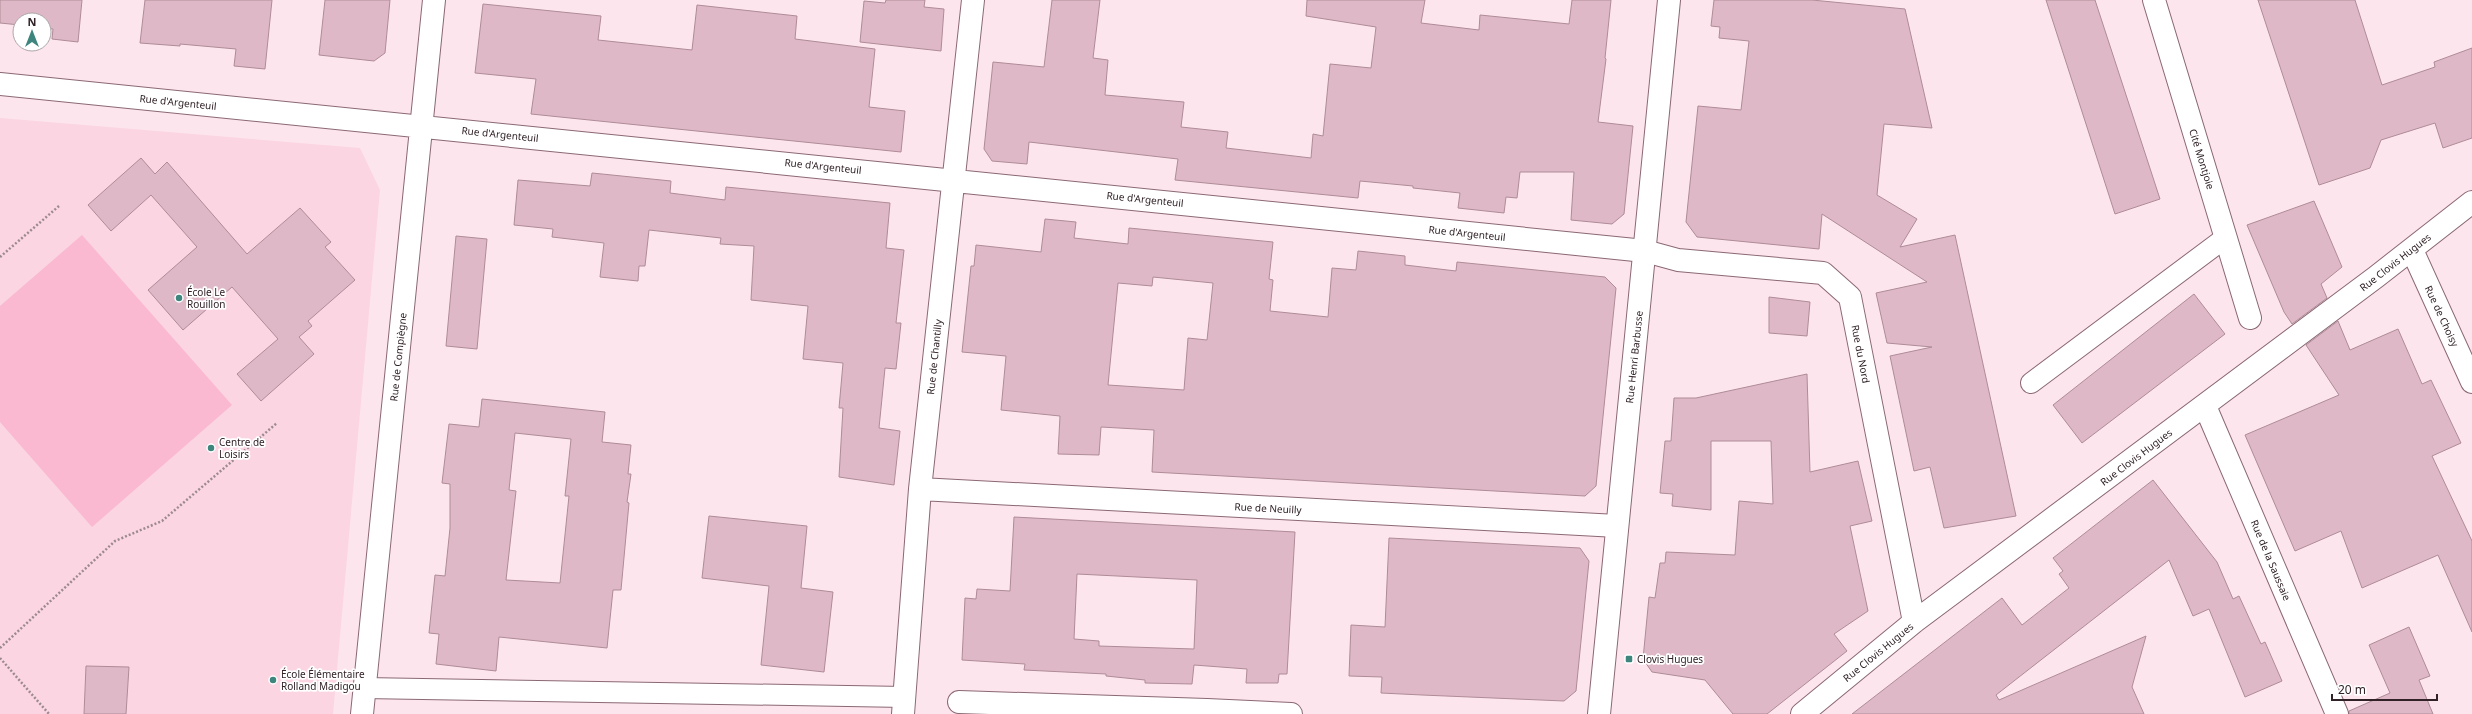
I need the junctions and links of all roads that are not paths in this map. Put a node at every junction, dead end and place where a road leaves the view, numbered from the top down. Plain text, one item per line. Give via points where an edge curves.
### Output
1 (434, 0) edge
2 (973, 0) edge
3 (1669, 0) edge
4 (2154, 0) edge
5 (0, 84) edge
6 (421, 126) junction
7 (953, 179) junction
8 (2472, 202) edge
9 (2225, 238) junction
10 (2412, 250) junction
11 (1645, 251) junction
12 (2250, 318) dead end
13 (2472, 382) edge
14 (2031, 383) dead end
15 (2205, 406) junction
16 (920, 489) junction
17 (1617, 526) junction
18 (1914, 622) junction
19 (364, 688) junction
20 (959, 702) dead end
21 (904, 705) edge
22 (1197, 712) edge
23 (362, 714) edge
24 (1291, 714) edge
25 (1599, 714) edge
26 (1802, 714) edge
27 (2337, 714) edge

1 - 6 street, Rue de Compiègne
2 - 7 street, Rue de Chantilly
3 - 11 street, Rue Henri Barbusse
4 - 9 street, Cité Montjoie
5 - 6 street, Rue d'Argenteuil
6 - 7 street, Rue d'Argenteuil
6 - 19 street, Rue de Compiègne
7 - 11 street, Rue d'Argenteuil
7 - 16 street, Rue de Chantilly
8 - 10 street, Rue Clovis Hugues
9 - 12 street, Cité Montjoie
9 - 14 lane
10 - 13 street, Rue de Choisy
10 - 15 street, Rue Clovis Hugues
11 - 17 street, Rue Henri Barbusse
11 - 18 street, Rue du Nord via 1678,260 1823,273 1850,297
15 - 18 street, Rue Clovis Hugues
15 - 27 street, Rue de la Saussaie
16 - 17 street, Rue de Neuilly
16 - 21 street, Rue de Chantilly
17 - 25 street, Rue Henri Barbusse
18 - 26 street, Rue Clovis Hugues
19 - 21 lane
19 - 23 street, Rue de Compiègne
20 - 22 street
22 - 24 street

